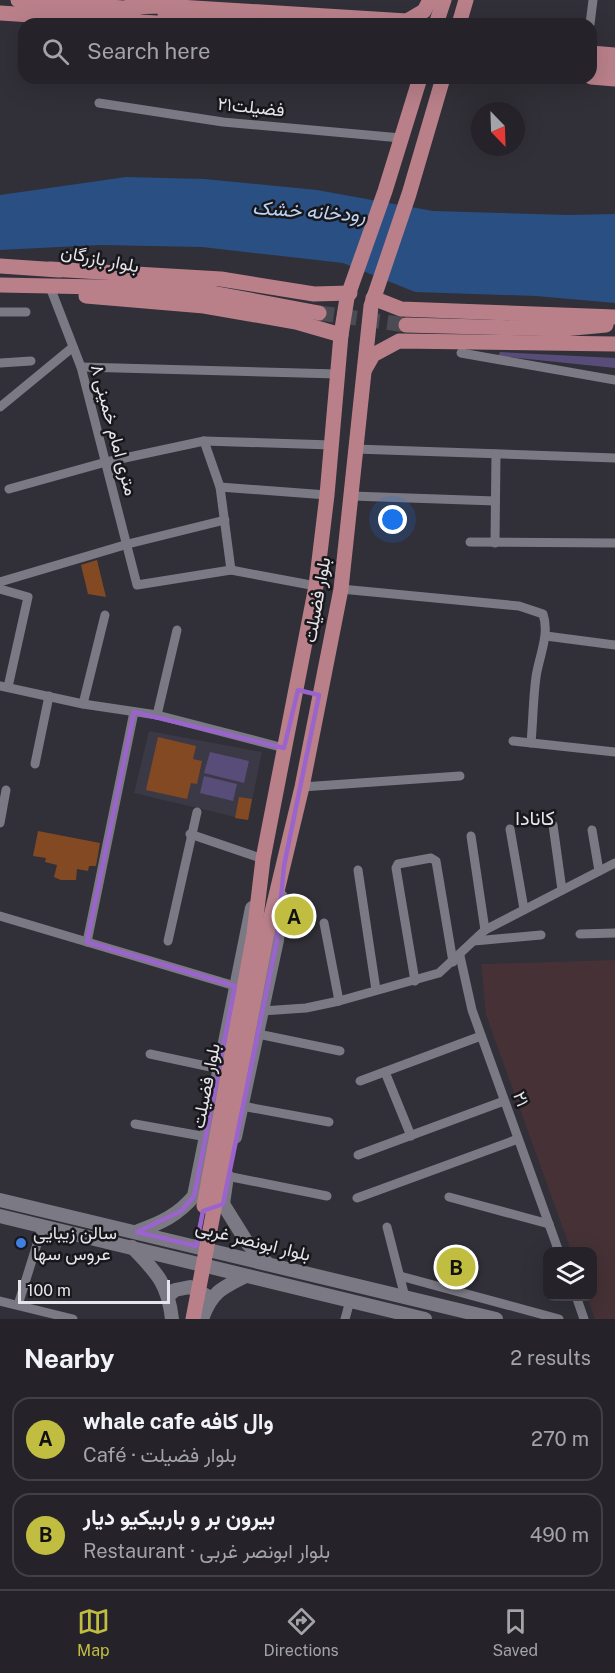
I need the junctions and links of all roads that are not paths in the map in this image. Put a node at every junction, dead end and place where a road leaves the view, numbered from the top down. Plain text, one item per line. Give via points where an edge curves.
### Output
1 (18, 0) edge
2 (430, 0) edge
3 (444, 0) edge
4 (593, 0) edge
5 (61, 1) edge
6 (465, 3) edge
7 (0, 13) edge
8 (128, 18) edge
9 (193, 18) edge
10 (358, 18) edge
11 (412, 18) edge
12 (438, 18) edge
13 (461, 18) edge
14 (471, 18) edge
15 (591, 18) edge
16 (597, 54) edge
17 (615, 55) edge
18 (597, 66) edge
19 (615, 67) edge
20 (597, 77) edge
21 (615, 79) edge
22 (414, 84) edge
23 (441, 84) edge
24 (451, 84) edge
25 (438, 96) junction
26 (99, 103) dead end
27 (401, 138) junction
28 (0, 266) edge
29 (50, 269) junction
30 (0, 285) edge
31 (50, 286) junction
32 (150, 288) junction
33 (350, 293) junction
34 (373, 298) junction
35 (0, 312) edge
36 (26, 312) dead end
37 (319, 313) tunnel mouth
38 (615, 317) edge
39 (615, 324) edge
40 (406, 326) tunnel mouth
41 (563, 329) junction
42 (341, 336) junction
43 (615, 337) edge
44 (615, 344) edge
45 (73, 347) junction
46 (461, 353) dead end
47 (31, 361) dead end
48 (0, 363) edge
49 (81, 368) junction
50 (338, 374) junction
51 (362, 374) junction
52 (615, 380) edge
53 (0, 407) edge
54 (204, 441) junction
55 (332, 445) junction
56 (355, 449) junction
57 (496, 454) junction
58 (615, 458) edge
59 (106, 462) junction
60 (220, 488) junction
61 (9, 489) dead end
62 (327, 495) junction
63 (352, 496) junction
64 (495, 501) junction
65 (225, 520) junction
66 (470, 542) dead end
67 (495, 543) junction
68 (615, 543) edge
69 (128, 544) junction
70 (231, 570) junction
71 (0, 582) edge
72 (316, 586) junction
73 (0, 589) edge
74 (341, 589) junction
75 (105, 615) dead end
76 (177, 630) dead end
77 (546, 636) junction
78 (615, 645) edge
79 (4, 686) edge
80 (298, 690) junction
81 (319, 695) junction
82 (49, 696) junction
83 (83, 704) junction
84 (134, 712) junction
85 (157, 715) junction
86 (513, 741) dead end
87 (531, 743) junction
88 (284, 748) junction
89 (615, 752) edge
90 (35, 764) dead end
91 (460, 776) dead end
92 (302, 787) junction
93 (6, 790) dead end
94 (197, 812) dead end
95 (0, 823) edge
96 (553, 825) dead end
97 (510, 829) dead end
98 (592, 830) dead end
99 (190, 834) junction
100 (471, 836) dead end
101 (262, 859) junction
102 (615, 863) edge
103 (284, 866) junction
104 (358, 870) dead end
105 (599, 871) junction
106 (562, 890) junction
107 (524, 909) junction
108 (0, 916) edge
109 (324, 922) dead end
110 (485, 930) junction
111 (615, 933) edge
112 (580, 934) dead end
113 (260, 935) junction
114 (541, 935) dead end
115 (168, 941) dead end
116 (474, 941) junction
117 (87, 942) junction
118 (457, 959) junction
119 (415, 981) junction
120 (235, 986) junction
121 (376, 990) junction
122 (339, 1001) junction
123 (262, 1011) junction
124 (258, 1034) junction
125 (481, 1036) junction
126 (340, 1051) dead end
127 (150, 1054) dead end
128 (220, 1069) junction
129 (385, 1072) junction
130 (360, 1081) dead end
131 (504, 1101) junction
132 (242, 1106) junction
133 (329, 1122) dead end
134 (135, 1125) dead end
135 (411, 1136) junction
136 (207, 1137) junction
137 (518, 1139) junction
138 (358, 1155) dead end
139 (227, 1176) junction
140 (194, 1196) junction
141 (327, 1196) dead end
142 (449, 1197) dead end
143 (357, 1198) dead end
144 (0, 1200) edge
145 (223, 1204) junction
146 (0, 1216) edge
147 (549, 1224) junction
148 (43, 1225) junction
149 (387, 1227) dead end
150 (137, 1232) junction
151 (132, 1247) junction
152 (558, 1247) edge
153 (267, 1263) junction
154 (246, 1276) junction
155 (400, 1276) junction
156 (169, 1295) junction
157 (405, 1297) junction
158 (209, 1299) junction
159 (0, 1301) edge
160 (350, 1301) junction
161 (578, 1301) edge
162 (18, 1305) junction
163 (73, 1319) edge
164 (172, 1319) edge
165 (183, 1319) edge
166 (192, 1319) edge
167 (202, 1319) edge
168 (345, 1319) edge
169 (425, 1319) edge
170 (496, 1319) edge
171 (559, 1319) edge
172 (584, 1319) edge

1 - 5 main road
2 - 11 main road via 424,11
3 - 12 main road
4 - 15 street
5 - 8 main road
6 - 13 main road
6 - 14 main road
7 - 8 main road
8 - 9 main road
8 - 10 main road via 162,6
16 - 17 main road
18 - 19 main road
20 - 21 main road
22 - 27 main road, بلوار فضیلت
23 - 25 main road, بلوار فضیلت
24 - 25 main road
25 - 34 main road, بلوار فضیلت via 410,194
26 - 27 street, فضیلت۲۱ via 223,122
27 - 33 main road, بلوار فضیلت
28 - 29 main road, بلوار بازرگان
29 - 32 main road, بلوار بازرگان
29 - 33 main road via 221,279 314,294
30 - 31 main road, بلوار بازرگان
31 - 32 main road, بلوار بازرگان
31 - 42 main road via 88,296 227,310 296,322
31 - 45 street, ۸ متری امام خمینی
32 - 37 main road via 207,292
33 - 42 main road, بلوار فضیلت
34 - 38 main road via 401,309
34 - 51 main road, بلوار فضیلت
35 - 36 street
39 - 41 main road
40 - 41 main road
41 - 43 main road
42 - 50 main road, بلوار فضیلت
44 - 51 main road via 399,341 373,355
45 - 49 street, ۸ متری امام خمینی
45 - 53 street
46 - 52 street
47 - 48 street
49 - 50 street
49 - 59 street, ۸ متری امام خمینی
50 - 55 main road, بلوار فضیلت
51 - 56 main road, بلوار فضیلت
54 - 55 street
54 - 59 street
54 - 60 street
55 - 62 main road, بلوار فضیلت
56 - 57 street
56 - 63 main road, بلوار فضیلت
57 - 58 street
57 - 64 street
59 - 61 street
59 - 69 street, ۸ متری امام خمینی
60 - 62 street
60 - 65 street
62 - 72 main road, بلوار فضیلت
63 - 64 street
63 - 74 main road, بلوار فضیلت
64 - 67 street
65 - 69 street
65 - 70 street
66 - 67 street
67 - 68 street
69 - 70 street, ۸ متری امام خمینی via 137,585
69 - 71 street
70 - 72 street
72 - 80 main road, بلوار فضیلت
73 - 79 street via 28,597
74 - 77 street via 519,606 543,614
74 - 81 main road, بلوار فضیلت
75 - 83 street
76 - 85 street
77 - 78 street
77 - 87 street via 540,650
79 - 82 street
80 - 81 main road
80 - 88 main road, بلوار فضیلت
81 - 92 main road, بلوار فضیلت
82 - 83 street
82 - 90 street
83 - 84 street
84 - 85 street
84 - 117 street
85 - 88 street
86 - 87 street
87 - 89 street
88 - 101 main road, بلوار فضیلت
91 - 92 street
92 - 103 main road, بلوار فضیلت
93 - 95 street
94 - 99 street
96 - 106 street
97 - 107 street
98 - 105 street
99 - 101 street
99 - 115 street
100 - 110 street
101 - 113 main road, بلوار فضیلت
101 - 120 main road, بلوار فضیلت
102 - 105 street
103 - 113 main road, بلوار فضیلت
103 - 123 main road, بلوار فضیلت via 277,940
104 - 121 street
105 - 106 street
106 - 107 street
107 - 110 street
108 - 117 street
109 - 122 street
110 - 116 street
111 - 112 street
113 - 165 main road, بلوار فضیلت
113 - 166 main road, بلوار فضیلت
114 - 116 street
116 - 118 street
117 - 120 street
118 - 119 street via 439,973
118 - 119 street, ۲۱ via 434,858 398,864
118 - 125 street, ۲۱
119 - 121 street
120 - 128 main road, بلوار فضیلت
121 - 122 street
122 - 123 street
123 - 124 main road, بلوار فضیلت
124 - 126 street
124 - 132 main road, بلوار فضیلت
125 - 129 street
125 - 131 street, ۲۱
127 - 128 street
128 - 136 main road, بلوار فضیلت
129 - 130 street
129 - 135 street
131 - 135 street
131 - 137 street, ۲۱
132 - 133 street
132 - 139 main road, بلوار فضیلت
134 - 136 street
135 - 138 street
136 - 140 main road, بلوار فضیلت
137 - 143 street
137 - 147 street, ۲۱
139 - 141 street
139 - 145 main road, بلوار فضیلت
140 - 145 main road via 203,1209 214,1210
140 - 150 main road via 181,1212
142 - 147 street
144 - 150 main road, بلوار ابونصر غربی
145 - 153 main road via 248,1244
146 - 148 main road, بلوار ابونصر غربی
147 - 152 street, ۲۱
148 - 151 main road, بلوار ابونصر غربی
148 - 162 street
149 - 155 street
150 - 153 main road, بلوار ابونصر غربی
151 - 154 main road, بلوار ابونصر غربی
151 - 156 main road via 155,1271
153 - 157 main road, بلوار ابونصر غربی
154 - 158 main road
154 - 160 main road, بلوار ابونصر غربی
155 - 157 street
155 - 171 street
156 - 158 main road via 190,1287
156 - 164 main road
157 - 170 main road, بلوار ابونصر غربی
158 - 167 main road
159 - 162 street
160 - 168 street
160 - 169 main road, بلوار ابونصر غربی
161 - 172 street
162 - 163 street

